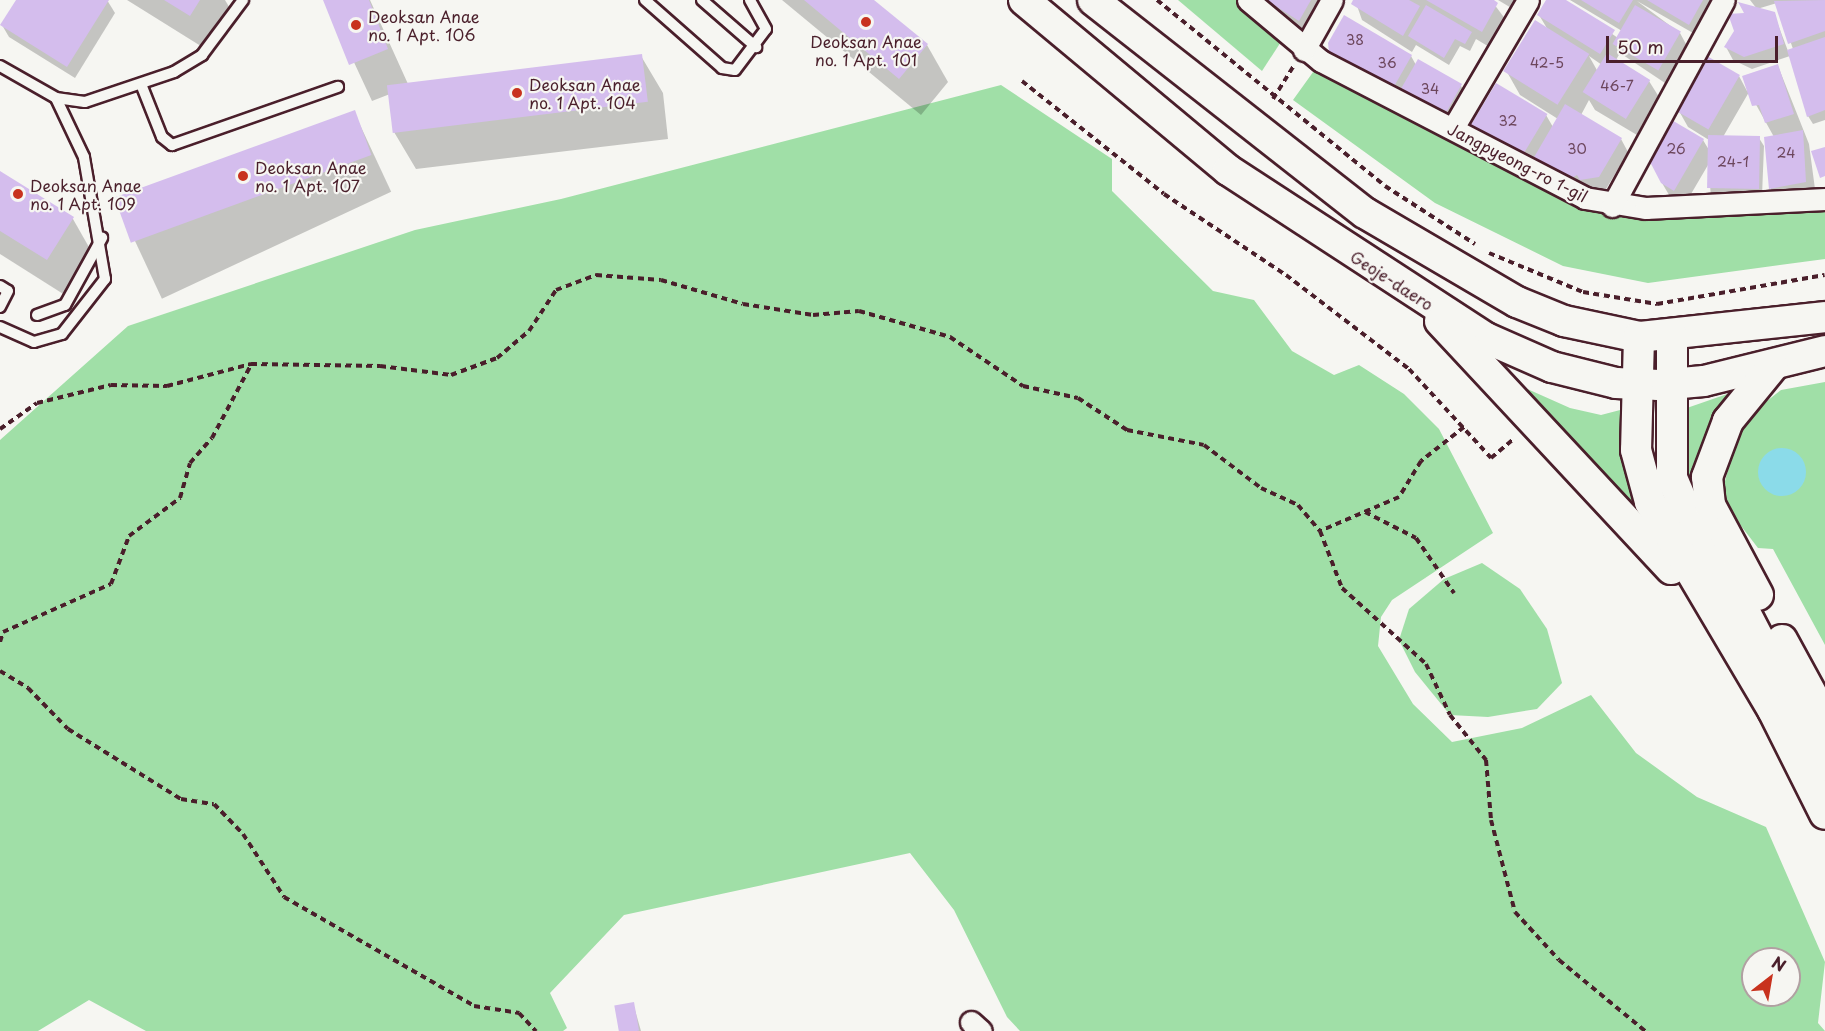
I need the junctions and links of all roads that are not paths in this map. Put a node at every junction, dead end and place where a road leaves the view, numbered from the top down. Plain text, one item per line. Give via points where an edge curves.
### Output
1 (243, 0) edge
2 (645, 0) edge
3 (702, 0) edge
4 (750, 0) edge
5 (1024, 0) edge
6 (1093, 0) edge
7 (1248, 0) edge
8 (1332, 0) edge
9 (1528, 0) edge
10 (1724, 0) edge
11 (756, 47) junction
12 (1304, 50) junction
13 (0, 66) edge
14 (141, 84) junction
15 (338, 87) dead end
16 (56, 98) junction
17 (1453, 128) junction
18 (1825, 199) edge
19 (1612, 206) junction
20 (102, 238) junction
21 (0, 286) edge
22 (1422, 301) junction
23 (0, 307) edge
24 (37, 315) dead end
25 (1825, 317) edge
26 (0, 327) edge
27 (1672, 335) junction
28 (1639, 337) junction
29 (1825, 351) edge
30 (1773, 366) junction
31 (1636, 384) junction
32 (1671, 385) junction
33 (1727, 632) junction
34 (1825, 719) edge
35 (1825, 766) edge
36 (1825, 814) edge

1 - 14 lane via 202,55
2 - 11 lane via 722,68 735,70
3 - 11 lane
4 - 11 lane via 766,29
5 - 22 street, Geoje-daero via 1228,170
6 - 28 street via 1365,213 1517,302 1564,321
7 - 12 street, Jangpyeong-ro 1-gil
8 - 12 street
9 - 17 street
10 - 19 street
12 - 17 street, Jangpyeong-ro 1-gil
13 - 16 lane
14 - 15 lane via 162,137 172,145
14 - 16 lane via 85,102
16 - 20 lane via 84,157
17 - 19 street, Jangpyeong-ro 1-gil via 1585,198
18 - 19 street, Jangpyeong-ro 1-gil
20 - 24 lane via 65,305
20 - 26 lane via 105,279 63,334 34,342
21 - 23 lane via 8,291
22 - 31 street, Geoje-daero via 1486,338 1552,367
22 - 33 street via 1532,424 1629,521
25 - 27 street
27 - 28 street
27 - 32 street
28 - 31 street
29 - 30 street, Geoje-daero
30 - 32 street, Geoje-daero
30 - 34 street via 1738,405 1717,443 1708,492
31 - 32 street, Geoje-daero
31 - 33 street via 1636,450 1650,502
32 - 35 street via 1668,460 1681,500
33 - 36 street

